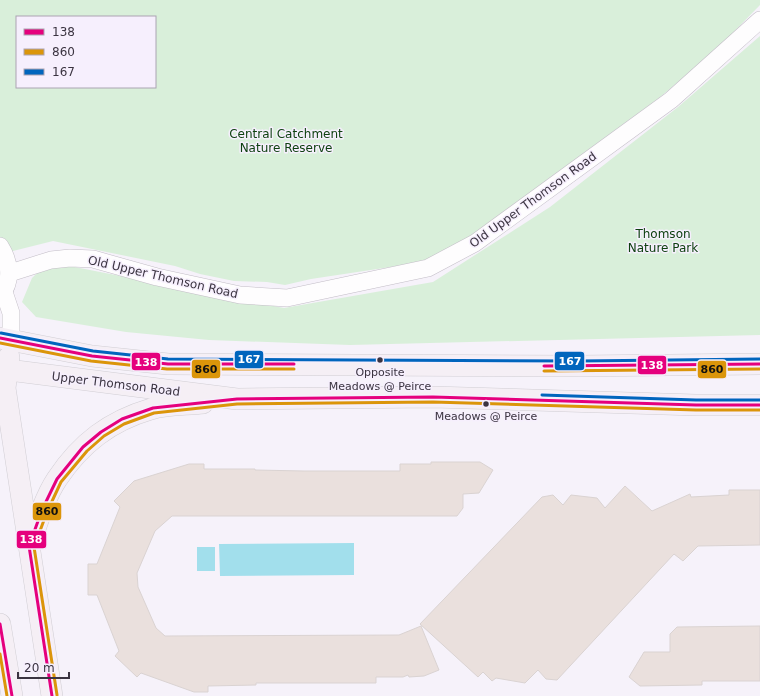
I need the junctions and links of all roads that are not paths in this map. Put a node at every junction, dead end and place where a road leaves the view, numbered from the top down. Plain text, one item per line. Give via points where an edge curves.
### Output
1 (760, 20) edge
2 (0, 246) edge
3 (10, 273) junction
4 (2, 294) edge
5 (6, 339) edge
6 (760, 364) edge
7 (3, 369) edge
8 (237, 399) junction
9 (760, 405) edge
10 (29, 546) junction
11 (0, 624) edge
12 (12, 696) edge
13 (52, 696) edge

1 - 3 street, Old Upper Thomson Road via 671,100 475,243 428,268 287,298 234,294 157,277 93,259 51,260
2 - 3 street via 6,255
3 - 4 street
4 - 5 street via 11,312
5 - 6 main road via 92,356 168,364
5 - 7 main road
7 - 8 main road, Upper Thomson Road
7 - 10 main road
8 - 9 main road, Upper Thomson Road via 433,397
8 - 10 main road via 153,408 122,419 101,432 83,447 57,479
10 - 13 main road
11 - 12 main road

